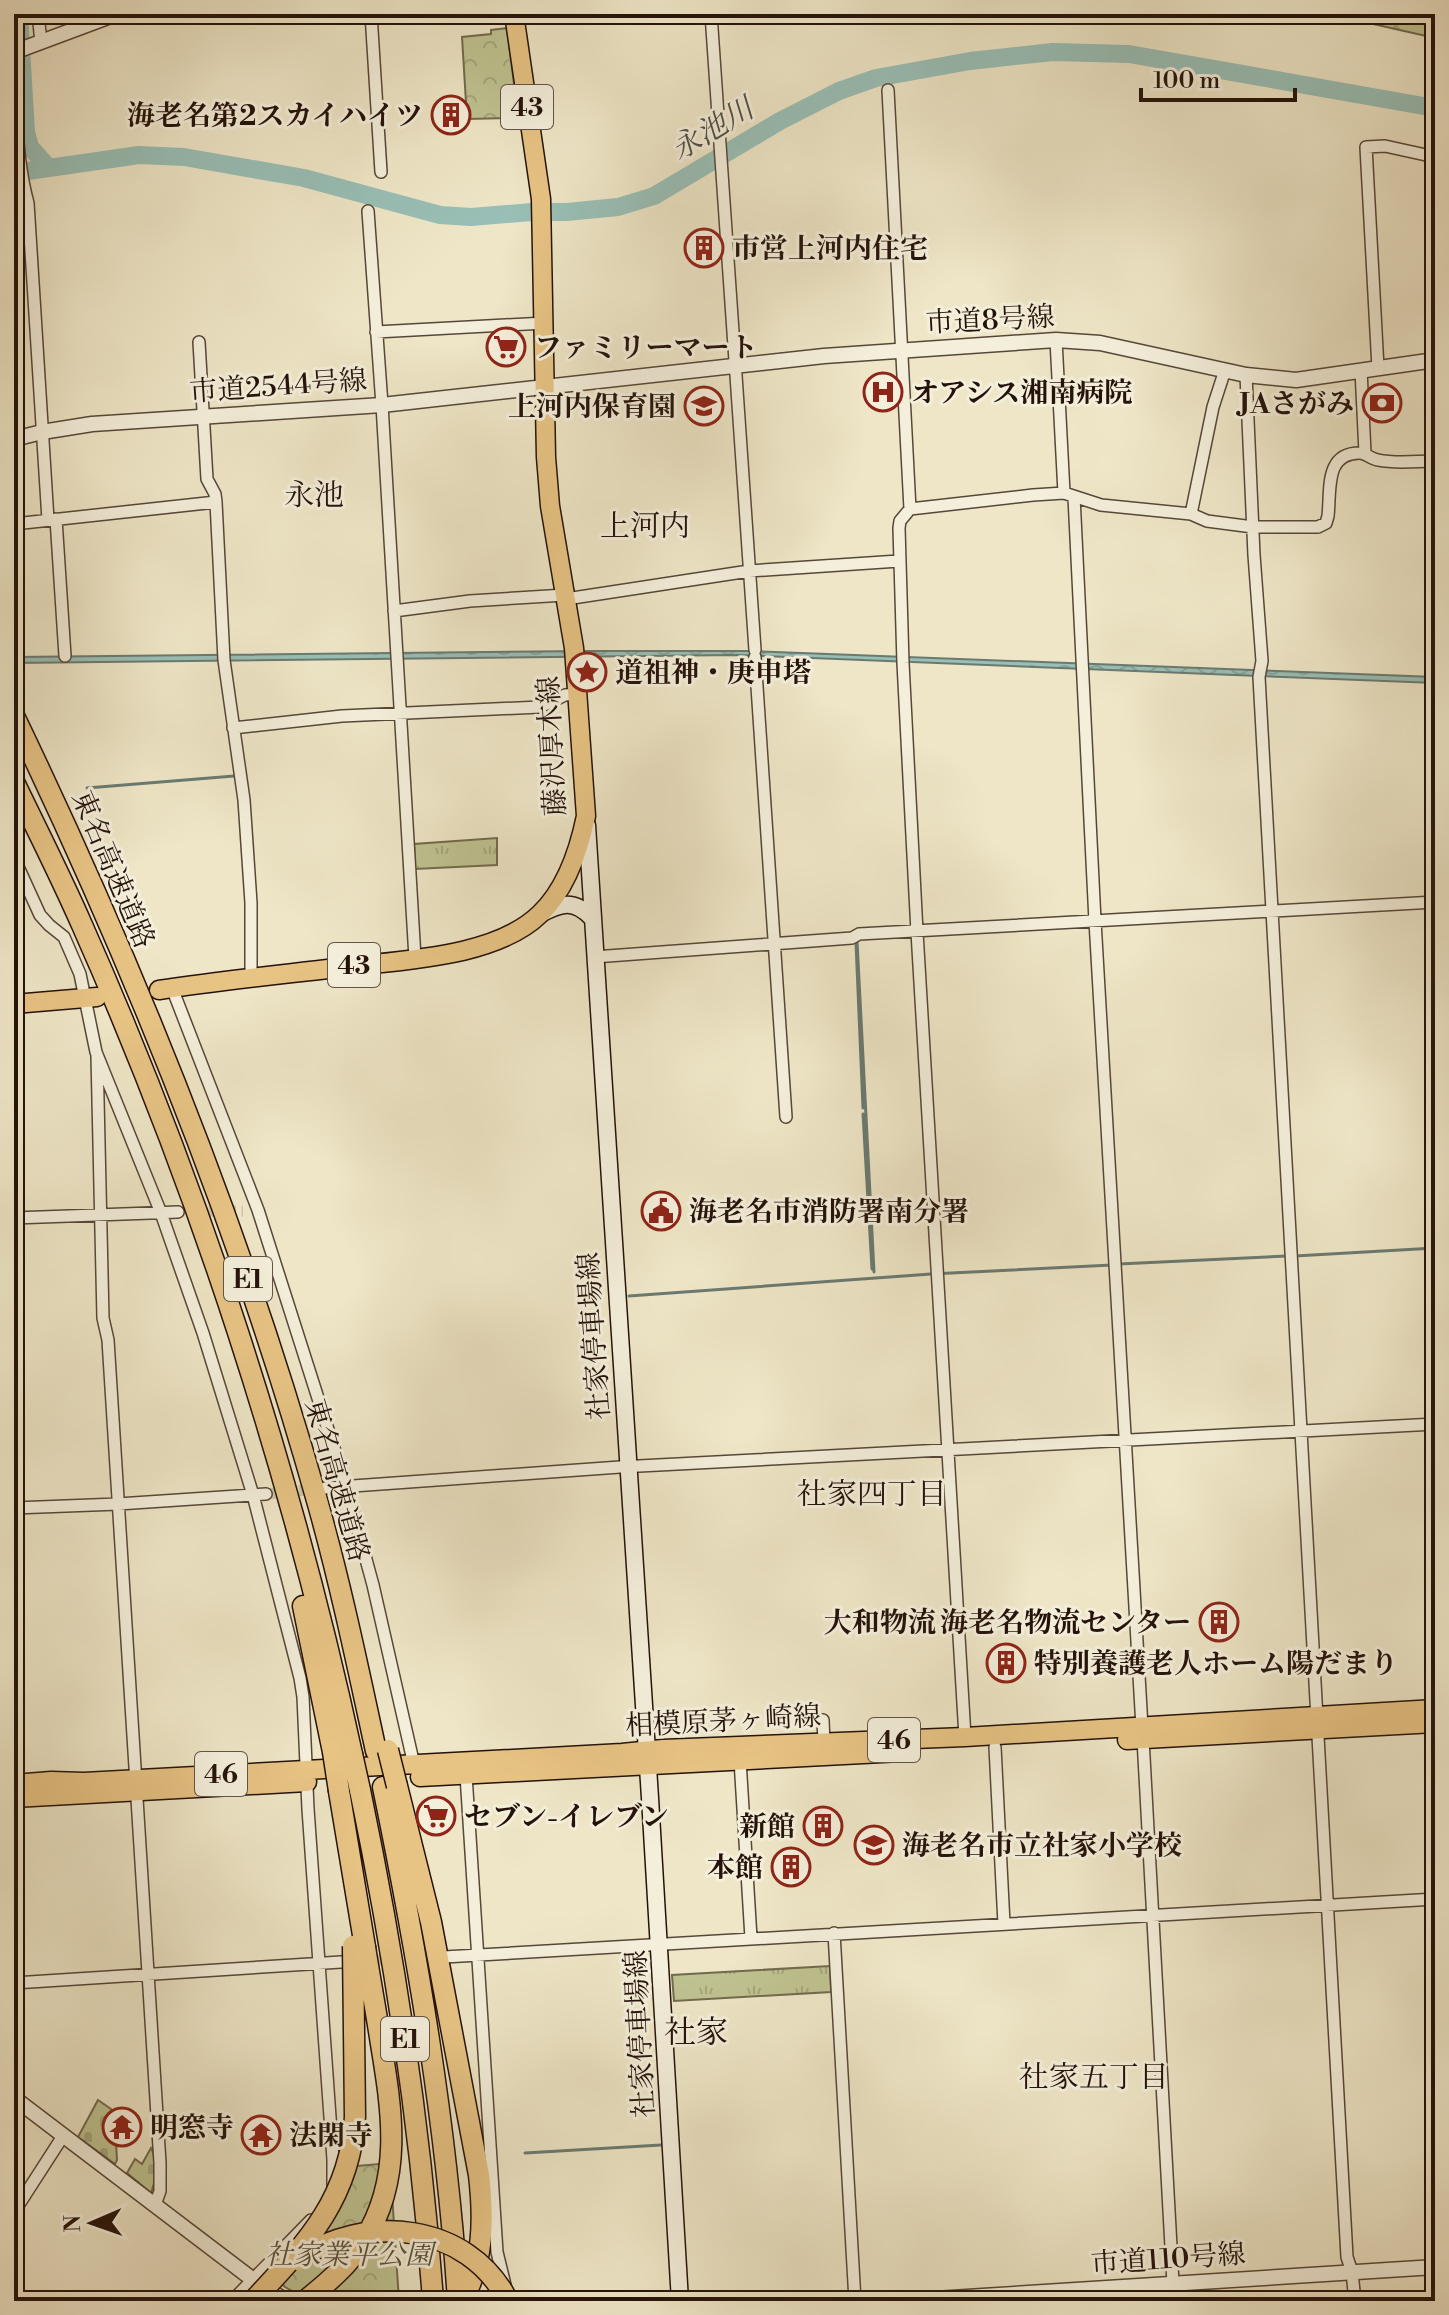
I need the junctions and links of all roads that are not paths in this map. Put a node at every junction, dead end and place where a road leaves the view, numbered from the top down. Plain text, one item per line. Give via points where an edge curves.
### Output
1 (38, 14) edge
2 (116, 14) edge
3 (371, 14) edge
4 (514, 14) edge
5 (711, 14) edge
6 (25, 48) edge
7 (888, 90) dead end
8 (14, 91) edge
9 (1435, 157) edge
10 (381, 172) dead end
11 (368, 211) dead end
12 (545, 323) junction
13 (376, 332) junction
14 (1056, 340) junction
15 (199, 342) dead end
16 (901, 351) junction
17 (1435, 360) edge
18 (736, 366) junction
19 (1378, 368) junction
20 (1225, 370) junction
21 (1361, 370) junction
22 (1246, 375) junction
23 (545, 386) junction
24 (382, 405) junction
25 (204, 416) junction
26 (42, 432) junction
27 (14, 439) edge
28 (1365, 453) junction
29 (1435, 461) edge
30 (1069, 495) junction
31 (216, 502) junction
32 (910, 509) junction
33 (1191, 514) junction
34 (52, 520) junction
35 (14, 524) edge
36 (1253, 527) junction
37 (899, 561) junction
38 (749, 571) junction
39 (566, 597) junction
40 (394, 611) junction
41 (65, 656) dead end
42 (578, 694) junction
43 (400, 713) junction
44 (14, 716) edge
45 (233, 728) junction
46 (14, 782) edge
47 (586, 816) junction
48 (14, 858) edge
49 (560, 888) junction
50 (590, 891) junction
51 (1435, 902) edge
52 (1272, 911) junction
53 (540, 915) junction
54 (592, 918) junction
55 (1095, 921) junction
56 (917, 932) junction
57 (773, 943) junction
58 (594, 957) junction
59 (415, 958) junction
60 (251, 978) junction
61 (165, 989) joint
62 (97, 994) junction
63 (14, 1004) edge
64 (96, 1052) junction
65 (786, 1117) dead end
66 (258, 1210) junction
67 (243, 1211) tunnel mouth
68 (178, 1212) tunnel mouth
69 (161, 1213) junction
70 (101, 1215) junction
71 (14, 1218) edge
72 (1435, 1424) edge
73 (1302, 1433) junction
74 (1125, 1440) junction
75 (948, 1449) junction
76 (628, 1467) junction
77 (346, 1486) junction
78 (325, 1488) tunnel mouth
79 (259, 1494) junction
80 (118, 1504) junction
81 (14, 1508) edge
82 (1435, 1709) edge
83 (823, 1720) dead end
84 (1318, 1723) junction
85 (1435, 1723) edge
86 (1142, 1733) junction
87 (965, 1737) junction
88 (824, 1743) junction
89 (995, 1747) junction
90 (647, 1758) junction
91 (740, 1760) junction
92 (414, 1765) junction
93 (466, 1775) junction
94 (306, 1776) junction
95 (14, 1784) edge
96 (137, 1785) junction
97 (390, 1787) junction
98 (345, 1791) junction
99 (14, 1798) edge
100 (1435, 1899) edge
101 (1326, 1905) junction
102 (1153, 1915) junction
103 (1004, 1924) junction
104 (834, 1933) junction
105 (751, 1938) junction
106 (659, 1943) junction
107 (364, 1951) junction
108 (478, 1955) junction
109 (444, 1957) tunnel mouth
110 (318, 1964) junction
111 (148, 1974) junction
112 (14, 1983) edge
113 (14, 2098) edge
114 (63, 2136) junction
115 (155, 2205) junction
116 (14, 2212) edge
117 (1435, 2267) edge
118 (1352, 2272) junction
119 (275, 2277) junction
120 (252, 2279) junction
121 (1174, 2283) junction
122 (433, 2296) edge
123 (459, 2296) edge
124 (996, 2298) edge
125 (232, 2301) edge
126 (253, 2301) edge
127 (286, 2301) edge
128 (305, 2301) edge
129 (509, 2301) edge
130 (680, 2301) edge
131 (855, 2301) edge
132 (904, 2301) edge
133 (1174, 2301) edge
134 (1355, 2301) edge

1 - 6 street
2 - 6 street
3 - 10 street
4 - 12 main road, 藤沢厚木線 / 43 via 541,199
5 - 18 street
7 - 16 street
8 - 26 street via 28,203
9 - 19 street via 1366,147
11 - 13 street
12 - 13 street
12 - 23 main road, 藤沢厚木線 / 43
13 - 24 street
14 - 16 street, 市道8号線
14 - 20 street, 市道8号線 via 1100,343
14 - 30 street
15 - 25 street
16 - 18 street, 市道8号線
16 - 32 street
17 - 19 street, 市道8号線
18 - 23 street, 市道8号線
18 - 38 street
19 - 21 street, 市道8号線
20 - 22 street, 市道8号線
20 - 33 street
21 - 22 street, 市道8号線 via 1296,380
21 - 28 street
22 - 36 street
23 - 24 street, 市道2544号線
23 - 39 main road, 藤沢厚木線 / 43 via 550,506
24 - 25 street, 市道2544号線
24 - 40 street
25 - 26 street, 市道2544号線
25 - 31 street via 207,479
26 - 27 street, 市道2544号線
26 - 34 street
28 - 29 street via 1377,460
28 - 36 street via 1344,455 1334,464 1322,526
30 - 32 street
30 - 33 street via 1101,505
30 - 55 street
31 - 34 street
31 - 45 street
32 - 37 street via 900,521
33 - 36 street
34 - 35 street
34 - 41 street
36 - 52 street
37 - 38 street
37 - 56 street
38 - 39 street
38 - 57 street
39 - 40 street
39 - 42 main road, 藤沢厚木線 / 43
40 - 43 street
42 - 43 street via 540,707
42 - 47 main road, 藤沢厚木線 / 43
43 - 45 street
43 - 59 street
44 - 97 highway, 東名高速道路 / E1 via 186,1108 250,1285 295,1426
45 - 60 street via 244,800
46 - 62 highway, 東名高速道路 / E1 via 81,923
47 - 49 main road, 藤沢厚木線 / 43
47 - 50 main road, 社家停車場線
48 - 62 street via 40,915 64,937 81,979
49 - 50 main road via 577,881
49 - 53 main road, 藤沢厚木線 / 43
50 - 54 main road, 社家停車場線
51 - 52 street
52 - 55 street
52 - 73 street
53 - 54 main road via 568,904
53 - 59 main road, 藤沢厚木線 / 43 via 495,941
54 - 58 main road, 社家停車場線
55 - 56 street
55 - 74 street
56 - 57 street
56 - 75 street
57 - 58 street
57 - 65 street
58 - 76 main road, 社家停車場線
59 - 60 main road, 藤沢厚木線 / 43
60 - 61 main road, 藤沢厚木線 / 43
61 - 66 street
62 - 63 main road
62 - 64 street
62 - 98 highway, 東名高速道路 / E1, bridge via 191,1197 280,1470 313,1587
64 - 69 street
64 - 70 street
66 - 67 street
66 - 77 street
68 - 69 street
69 - 70 street
69 - 79 street
70 - 71 street
70 - 80 street via 103,1318
72 - 73 street
73 - 74 street
73 - 84 street
74 - 75 street
74 - 86 street
75 - 76 street
75 - 87 street
76 - 77 street
76 - 90 main road, 社家停車場線
77 - 78 street
77 - 92 street
79 - 80 street
79 - 94 street via 300,1678
80 - 81 street
80 - 96 street
82 - 84 main road, 相模原茅ヶ崎線 / 46
83 - 88 street
84 - 85 main road, 相模原茅ヶ崎線 / 46
84 - 86 main road, 相模原茅ヶ崎線 / 46 via 1203,1721
84 - 101 street
86 - 87 main road, 相模原茅ヶ崎線 / 46
86 - 89 main road, 相模原茅ヶ崎線 / 46
86 - 102 street
87 - 88 main road, 相模原茅ヶ崎線 / 46
88 - 90 main road, 相模原茅ヶ崎線 / 46
89 - 91 main road, 相模原茅ヶ崎線 / 46
89 - 103 street
90 - 91 main road, 相模原茅ヶ崎線 / 46
90 - 92 main road, 相模原茅ヶ崎線 / 46
90 - 93 main road, 相模原茅ヶ崎線 / 46
90 - 106 main road, 社家停車場線
91 - 105 street
92 - 94 main road, 相模原茅ヶ崎線 / 46
93 - 94 main road, 相模原茅ヶ崎線 / 46
93 - 108 street
94 - 96 main road, 相模原茅ヶ崎線 / 46
94 - 110 street
95 - 96 main road, 相模原茅ヶ崎線 / 46
96 - 99 main road, 相模原茅ヶ崎線 / 46
96 - 111 street
97 - 123 highway, 東名高速道路 / E1 via 423,1994
97 - 123 highway via 431,1922 481,2194 482,2233 475,2270
98 - 107 highway via 350,1895
98 - 122 highway, 東名高速道路 / E1 via 394,1967
100 - 101 street
101 - 102 street
101 - 118 street
102 - 103 street
102 - 121 street
103 - 104 street
104 - 105 street
104 - 131 street
105 - 106 street
106 - 108 street
106 - 130 main road, 社家停車場線
107 - 110 street
107 - 119 highway, bridge via 351,2154 332,2204
107 - 128 highway, bridge via 391,2110 391,2166 365,2239
108 - 109 street
108 - 129 street via 497,2252
110 - 111 street
110 - 120 street via 333,2186 324,2205
111 - 112 street
111 - 115 street via 160,2163
113 - 114 street
114 - 115 street
114 - 116 street
115 - 120 street
117 - 118 street, 市道110号線
118 - 121 street, 市道110号線
118 - 134 street
119 - 126 highway, bridge
119 - 129 highway, bridge via 344,2237 402,2231 430,2237 471,2258
120 - 125 street
120 - 127 street
121 - 124 street, 市道110号線
121 - 133 street
124 - 132 street, 市道110号線

